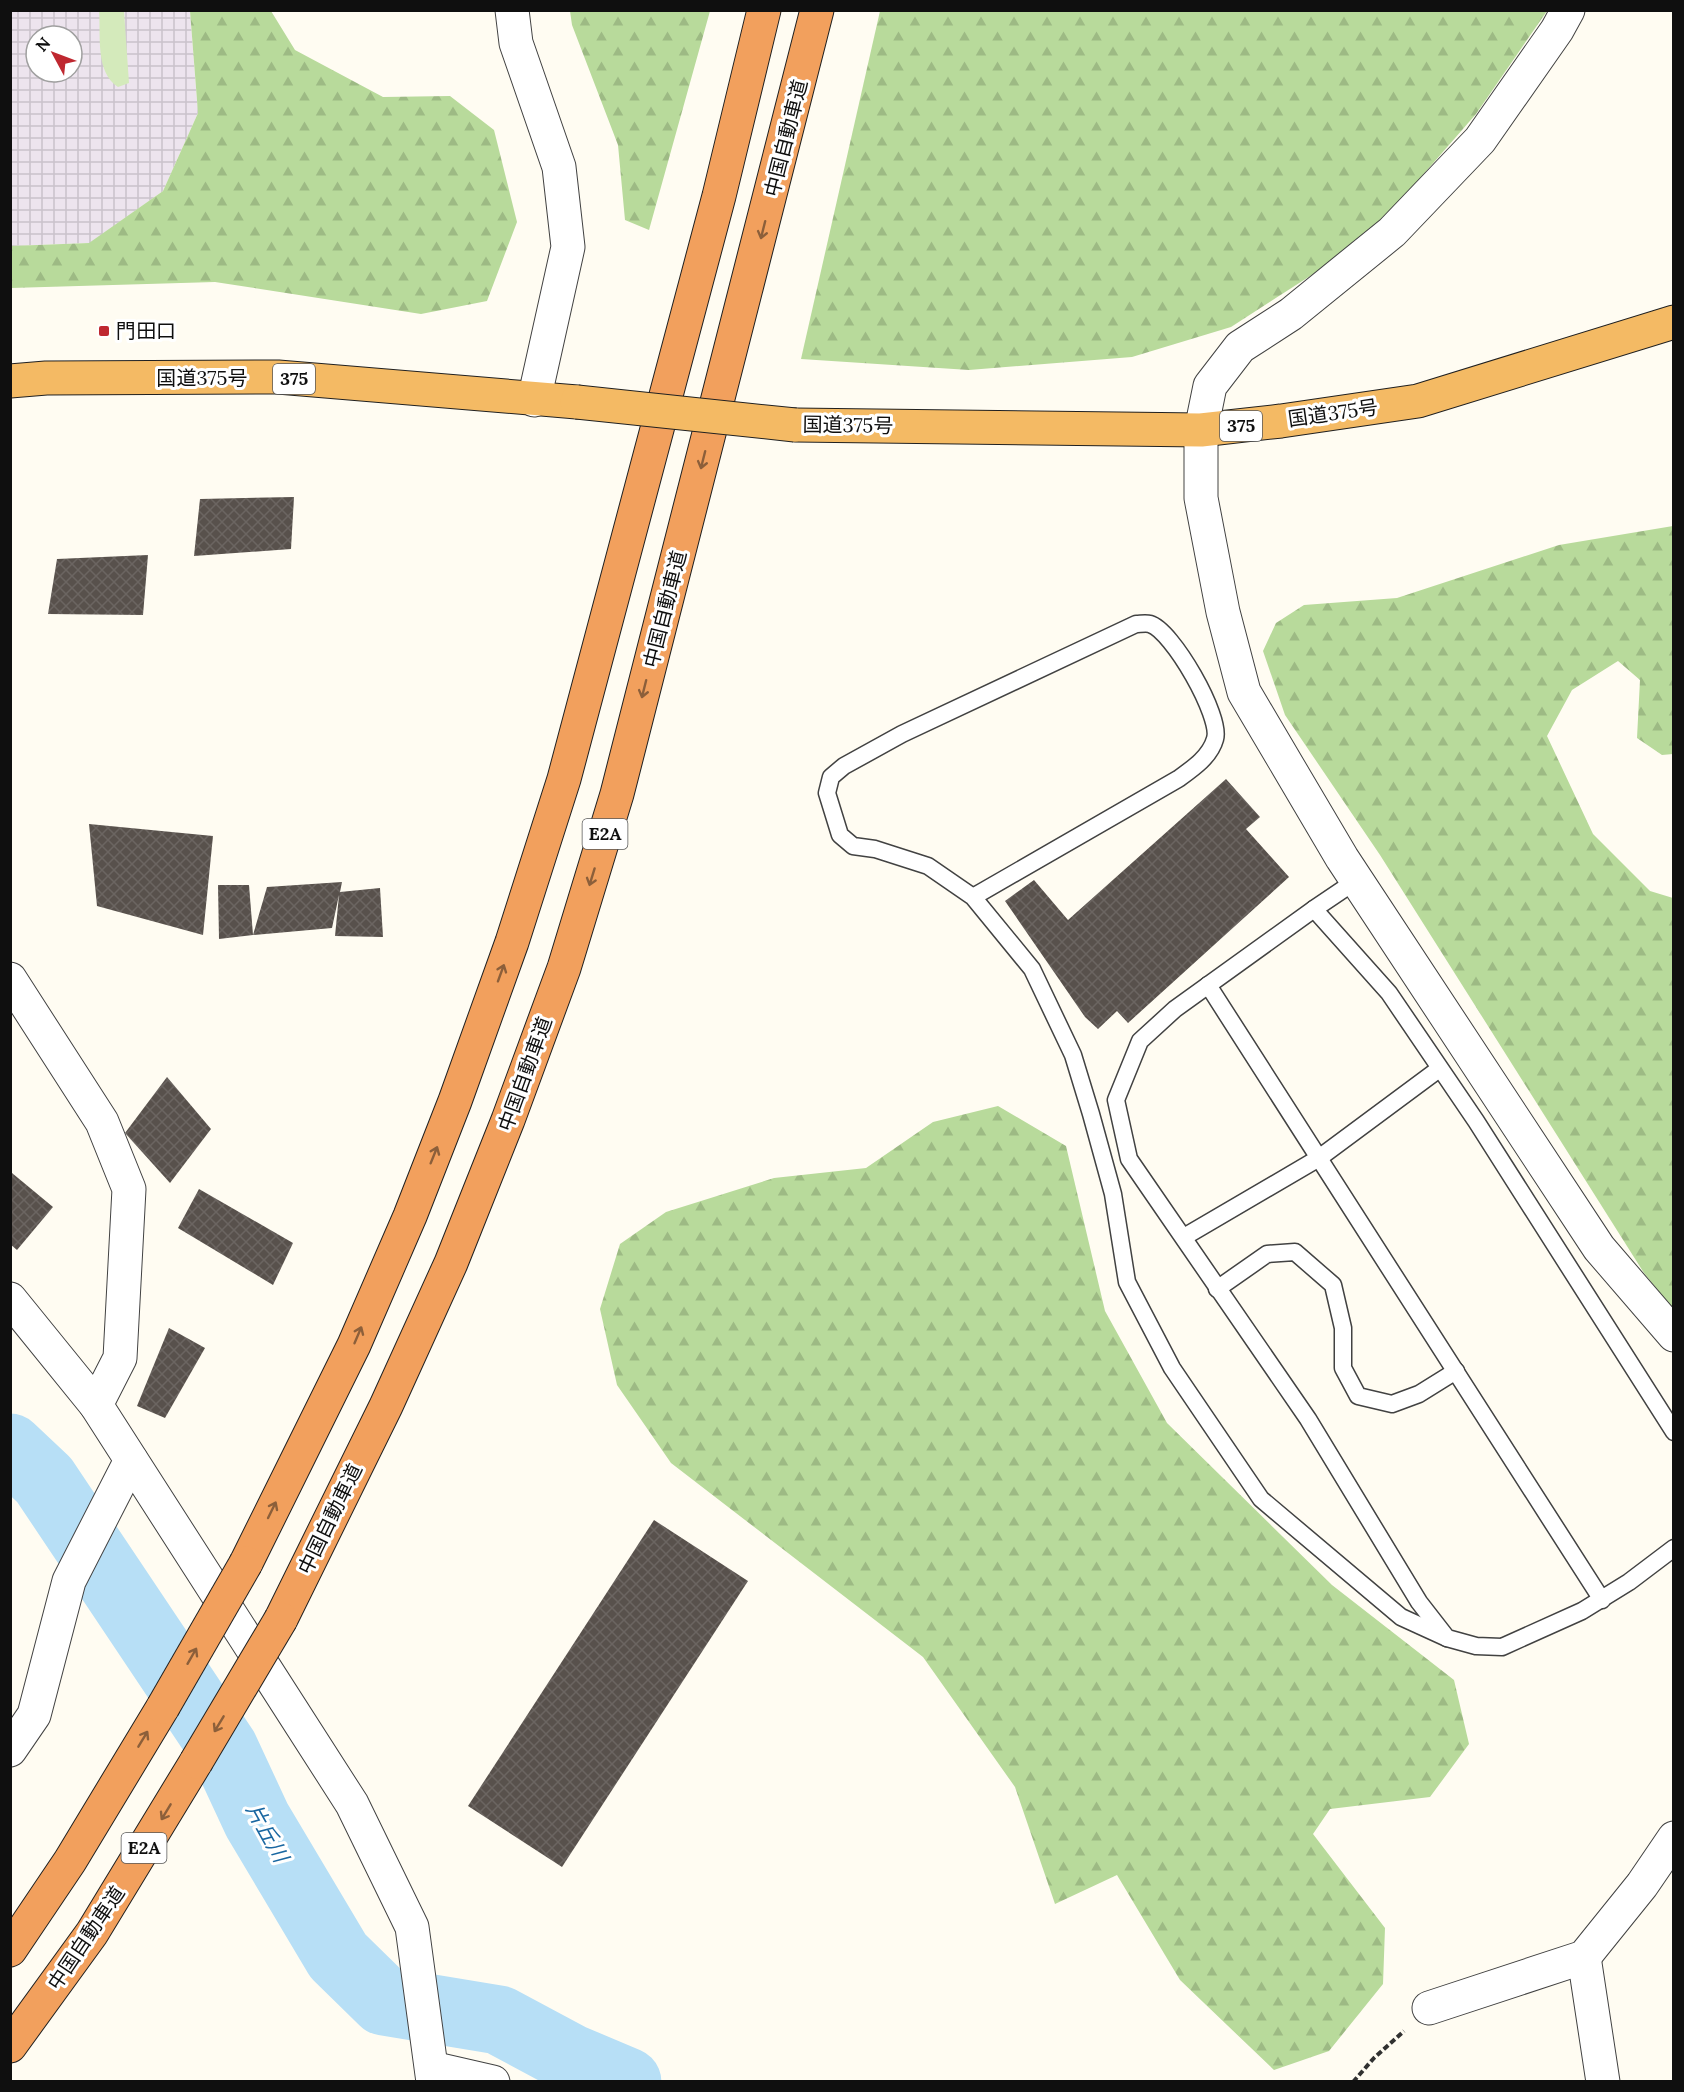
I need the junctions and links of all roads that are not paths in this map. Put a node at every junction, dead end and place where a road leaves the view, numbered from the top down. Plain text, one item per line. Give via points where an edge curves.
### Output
1 (512, 10) edge
2 (764, 10) edge
3 (817, 10) edge
4 (1568, 10) edge
5 (1674, 322) edge
6 (10, 381) edge
7 (534, 400) junction
8 (1201, 430) junction
9 (1357, 880) junction
10 (973, 897) junction
11 (1314, 909) junction
12 (10, 979) edge
13 (1208, 984) junction
14 (1439, 1069) junction
15 (1319, 1158) junction
16 (1184, 1237) junction
17 (1216, 1289) junction
18 (10, 1299) edge
19 (1674, 1335) edge
20 (1456, 1371) junction
21 (96, 1405) junction
22 (1674, 1432) edge
23 (131, 1460) junction
24 (1674, 1548) edge
25 (1602, 1600) junction
26 (1447, 1638) junction
27 (10, 1750) edge
28 (1674, 1838) edge
29 (70, 1861) junction
30 (10, 1931) edge
31 (92, 1933) junction
32 (10, 1950) edge
33 (1584, 1956) junction
34 (1429, 2008) road end
35 (10, 2046) edge
36 (10, 2062) edge
37 (433, 2075) edge
38 (493, 2082) edge
39 (1604, 2082) edge

1 - 7 street via 516,44 559,167 568,248
29 -> 2 highway, bridge via 246,1563 354,1345 455,1101 512,942 567,768 719,196
3 -> 31 highway, 中国自動車道 / E2A, bridge via 617,794 564,968 451,1263 387,1406 281,1619
4 - 8 street via 1480,140 1392,232 1291,314 1240,347 1210,386
5 - 8 highway, 国道375号 / 375 via 1418,401
6 - 7 highway, 国道375号 / 375 via 278,377
7 - 8 highway, 国道375号 / 375, bridge via 795,425
8 - 9 street via 1200,498 1244,692
9 - 11 lane
9 - 19 street via 1599,1248
10 - 10 lane via 928,867 845,841 827,793 831,777 902,734 1136,624 1150,624 1161,631 1198,681 1217,724 1215,740 1202,759 1178,779
10 - 26 lane via 1032,969 1073,1055 1113,1194 1127,1282 1172,1368 1261,1499 1401,1617
11 - 13 lane
11 - 14 lane via 1389,993
12 - 21 street via 102,1122 129,1189 120,1358
13 - 15 lane
13 - 16 lane via 1140,1041 1116,1100 1129,1159
14 - 15 lane
14 - 22 lane
15 - 16 lane
15 - 20 lane
16 - 17 lane
17 - 20 lane via 1268,1254 1295,1252 1333,1285 1343,1328 1343,1368 1358,1396 1392,1404 1419,1394
17 - 26 lane via 1308,1419 1419,1602
18 - 21 street
20 - 25 lane
21 - 23 street
23 - 27 street via 69,1581 34,1715
23 - 37 street via 357,1814 412,1927
24 - 25 lane
25 - 26 lane via 1502,1647 1476,1646
28 - 33 street via 1642,1886
29 - 30 highway
29 - 32 highway
31 - 35 highway, 中国自動車道 / E2A
31 - 36 highway
33 - 34 street
33 - 39 street
37 - 38 street

